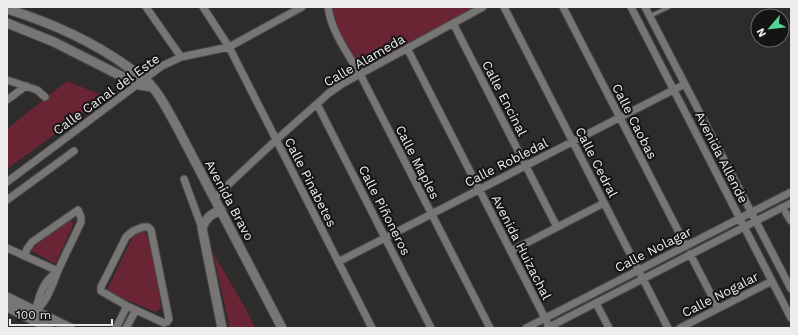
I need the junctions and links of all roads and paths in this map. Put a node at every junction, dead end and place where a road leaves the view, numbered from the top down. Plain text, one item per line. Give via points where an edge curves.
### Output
1 (146, 7) edge
2 (204, 7) edge
3 (302, 7) edge
4 (328, 7) edge
5 (483, 7) edge
6 (504, 7) edge
7 (563, 7) edge
8 (631, 7) edge
9 (645, 7) edge
10 (669, 7) edge
11 (663, 8) edge
12 (7, 9) edge
13 (650, 16) junction
14 (7, 23) edge
15 (453, 23) junction
16 (60, 29) junction
17 (54, 42) junction
18 (229, 47) junction
19 (407, 48) junction
20 (181, 57) junction
21 (360, 74) junction
22 (7, 80) edge
23 (142, 82) junction
24 (685, 84) junction
25 (26, 86) junction
26 (674, 90) junction
27 (45, 97) dead end
28 (7, 100) edge
29 (317, 104) junction
30 (620, 118) junction
31 (276, 140) junction
32 (573, 142) junction
33 (74, 151) dead end
34 (526, 166) junction
35 (184, 180) dead end
36 (7, 182) edge
37 (480, 190) junction
38 (791, 192) edge
39 (214, 198) junction
40 (7, 200) edge
41 (604, 203) junction
42 (791, 203) edge
43 (221, 210) junction
44 (752, 212) junction
45 (786, 213) dead end
46 (432, 214) junction
47 (740, 219) junction
48 (756, 221) junction
49 (791, 221) edge
50 (557, 227) junction
51 (744, 227) junction
52 (202, 228) junction
53 (385, 238) junction
54 (686, 246) junction
55 (7, 248) edge
56 (511, 250) junction
57 (690, 254) junction
58 (24, 256) junction
59 (338, 262) junction
60 (639, 270) junction
61 (58, 271) junction
62 (643, 279) junction
63 (772, 281) junction
64 (791, 289) edge
65 (7, 298) edge
66 (596, 303) junction
67 (127, 306) junction
68 (7, 307) edge
69 (718, 308) junction
70 (136, 310) junction
71 (34, 315) junction
72 (545, 318) junction
73 (791, 318) edge
74 (549, 327) edge
75 (49, 328) edge
76 (70, 328) edge
77 (116, 328) edge
78 (126, 328) edge
79 (222, 328) edge
80 (282, 328) edge
81 (372, 328) edge
82 (431, 328) edge
83 (490, 328) edge
84 (526, 328) edge
85 (609, 328) edge
86 (668, 328) edge
87 (680, 328) edge

1 - 20 street
2 - 18 street, Calle Pinabetes
3 - 18 street, Calle Canal del Este
4 - 21 street, Calle Maples via 329,16
5 - 15 street, Calle Alameda
6 - 32 street, Calle Cedral
7 - 30 street, Calle Caobas
8 - 26 street, Avenida Allende
9 - 13 street, Avenida Allende
10 - 11 lane
11 - 13 lane
12 - 16 main road, Avenida Bravo
13 - 24 street, Avenida Allende
14 - 17 main road, Avenida Bravo
15 - 19 street, Calle Alameda
15 - 34 street, Calle Encinal
16 - 17 main road
16 - 23 main road, Avenida Bravo via 115,58
17 - 23 main road, Avenida Bravo
18 - 20 street, Calle Canal del Este
18 - 31 street, Calle Pinabetes
19 - 21 street, Calle Alameda
19 - 37 street, Avenida Huizachal
20 - 23 street, Calle Canal del Este via 162,66
21 - 29 street, Calle Alameda via 329,93
21 - 46 street, Calle Maples
22 - 25 street
23 - 36 street, Calle Canal del Este
23 - 39 main road, Avenida Bravo via 151,87 165,107
24 - 26 street, Calle Robledal
24 - 44 street, Avenida Allende
25 - 27 street via 37,90
25 - 28 street
26 - 30 street, Calle Robledal
26 - 47 street, Avenida Allende
29 - 31 street, Calle Alameda
29 - 53 street, Calle Piñoneros
30 - 32 street, Calle Robledal
30 - 54 street, Calle Caobas
31 - 39 street, Calle Alameda
31 - 59 street, Calle Pinabetes
32 - 34 street, Calle Robledal
32 - 41 street, Calle Cedral
33 - 40 street
34 - 37 street, Calle Robledal
34 - 50 street, Calle Encinal
35 - 52 street
37 - 46 street, Calle Robledal
37 - 56 street, Avenida Huizachal
38 - 44 street, Calle Nolagar
39 - 43 main road, Avenida Bravo
41 - 50 street
41 - 60 street, Calle Cedral
42 - 48 street, Calle Nolagar
43 - 52 main road via 210,216
43 - 80 main road, Avenida Bravo
44 - 47 street, Calle Nolagar
44 - 48 street, Avenida Allende
45 - 49 street
46 - 53 street, Calle Robledal
46 - 83 street, Calle Maples
47 - 51 street, Avenida Allende
47 - 54 street, Calle Nolagar
48 - 51 street, Calle Nolagar
48 - 64 street, Avenida Allende
50 - 56 street
51 - 57 street, Calle Nolagar
51 - 63 street, Avenida Allende
52 - 79 main road
53 - 59 street, Calle Robledal
53 - 82 street, Calle Piñoneros
54 - 60 street, Calle Nolagar
55 - 58 street
56 - 72 street, Avenida Huizachal
57 - 62 street, Calle Nolagar
57 - 69 street
58 - 61 street
58 - 61 street via 32,242 78,210 81,222
59 - 81 street, Calle Pinabetes
60 - 62 street, Calle Cedral
60 - 72 street, Calle Nolagar
61 - 71 street via 47,298
62 - 66 street, Calle Nolagar
62 - 86 street, Calle Cedral
63 - 69 street, Calle Nogalar
63 - 73 street, Avenida Allende
65 - 71 main road
66 - 74 street, Calle Nolagar
66 - 85 street
67 - 70 street
67 - 70 street via 104,293 101,288 126,237 133,230 148,227 151,230 169,319 164,323
67 - 77 street
68 - 71 main road
69 - 87 street, Calle Nogalar
70 - 78 street
71 - 75 main road
71 - 76 main road
72 - 74 street, Avenida Huizachal
72 - 84 street, Calle Nolagar

